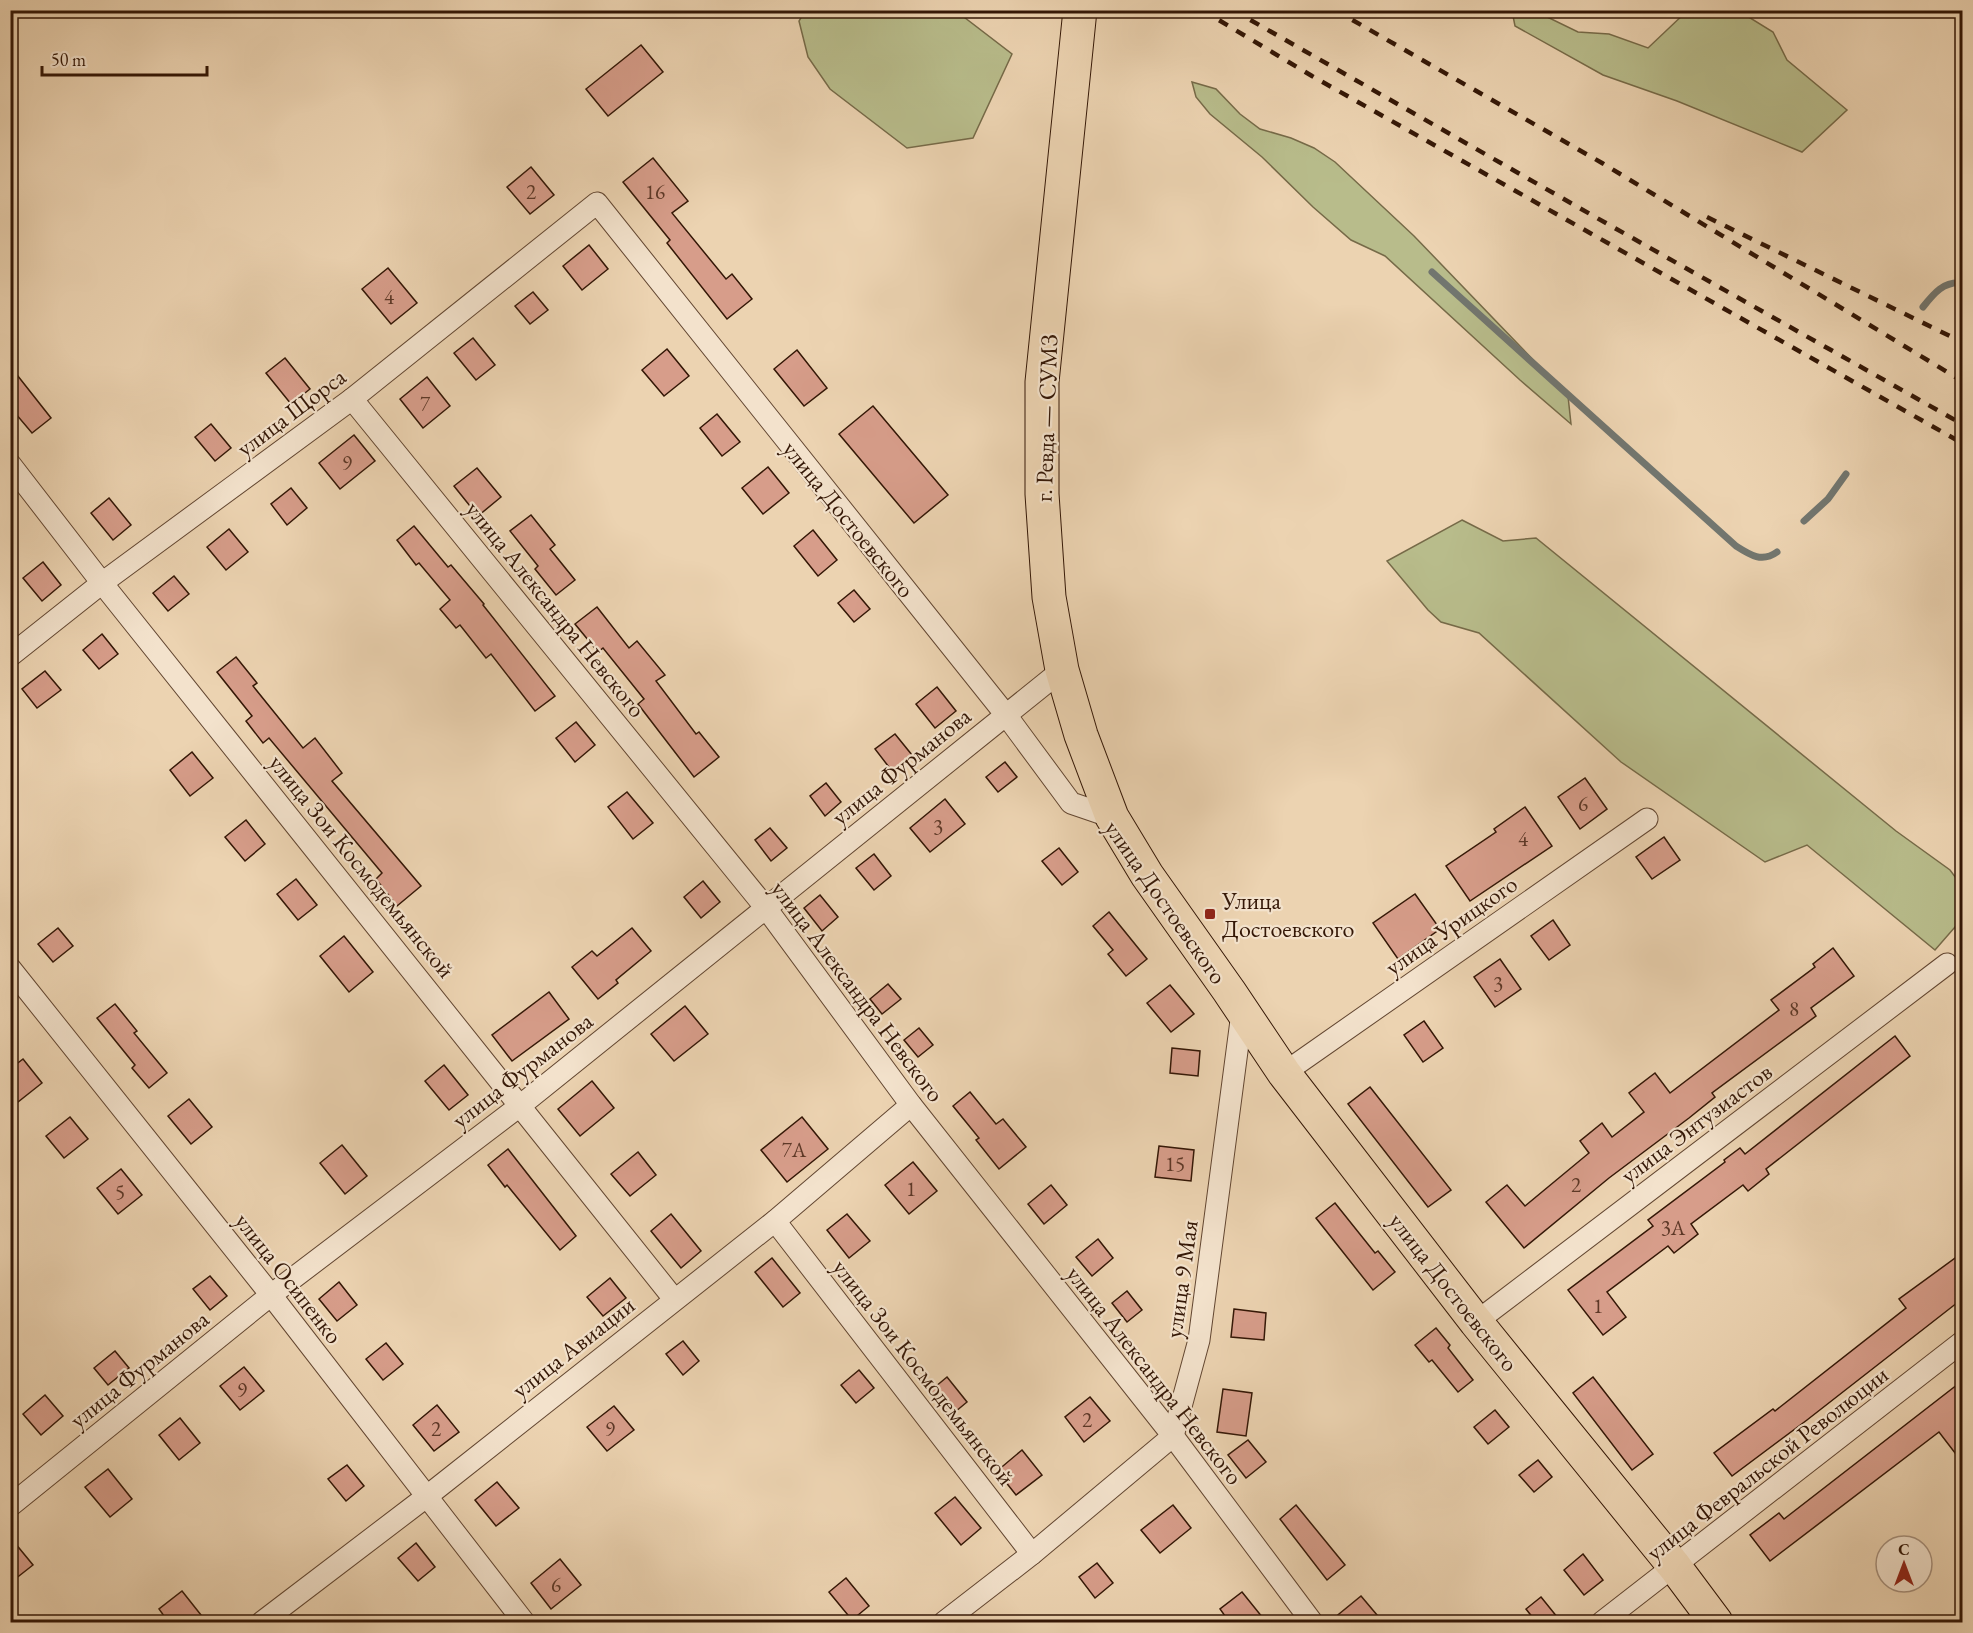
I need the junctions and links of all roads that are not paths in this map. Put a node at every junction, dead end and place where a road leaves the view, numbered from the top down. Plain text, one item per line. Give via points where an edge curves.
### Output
1 (1080, 10) edge
2 (597, 203) joint
3 (352, 399) junction
4 (10, 464) edge
5 (102, 583) junction
6 (10, 656) edge
7 (1062, 670) junction
8 (1006, 715) junction
9 (1112, 817) junction
10 (1647, 819) dead end
11 (766, 908) junction
12 (1947, 964) dead end
13 (10, 968) edge
14 (1242, 1013) junction
15 (1284, 1074) junction
16 (521, 1105) junction
17 (911, 1105) junction
18 (775, 1221) junction
19 (271, 1295) junction
20 (675, 1299) junction
21 (1476, 1322) junction
22 (1962, 1342) edge
23 (1173, 1436) junction
24 (14, 1497) edge
25 (426, 1497) junction
26 (1032, 1554) junction
27 (1675, 1567) junction
28 (262, 1623) edge
29 (524, 1623) edge
30 (944, 1623) edge
31 (1312, 1623) edge
32 (1602, 1623) edge
33 (1716, 1623) edge

1 - 7 main road, г. Ревда — СУМЗ via 1042,382 1042,494 1048,586
2 - 3 street, улица Щорса
2 - 8 street, улица Достоевского
3 - 5 street, улица Щорса
3 - 11 street, улица Александра Невского
4 - 5 street, улица Зои Космодемьянской
5 - 6 street, улица Щорса
5 - 16 street, улица Зои Космодемьянской
7 - 8 street, улица Фурманова
7 - 9 main road, г. Ревда — СУМЗ
8 - 9 street, улица Достоевского via 1071,803
8 - 11 street, улица Фурманова
9 - 14 main road, улица Достоевского
10 - 15 street, улица Урицкого
11 - 16 street, улица Фурманова
11 - 17 street, улица Александра Невского
12 - 21 street, улица Энтузиастов
13 - 19 street, улица Осипенко
14 - 15 main road, улица Достоевского
14 - 23 street, улица 9 Мая via 1199,1340
15 - 21 main road, улица Достоевского
16 - 19 street, улица Фурманова
16 - 20 street, улица Зои Космодемьянской
17 - 18 street, улица Авиации
17 - 23 street, улица Александра Невского
18 - 20 street, улица Авиации
18 - 26 street, улица Зои Космодемьянской
19 - 24 street, улица Фурманова
19 - 25 street, улица Осипенко
20 - 25 street, улица Авиации
21 - 27 main road, улица Достоевского
22 - 27 street, улица Февральской Революции
23 - 26 street
23 - 31 street, улица Александра Невского
25 - 28 street, улица Авиации
25 - 29 street, улица Осипенко
26 - 30 street
27 - 32 street, улица Февральской Революции
27 - 33 main road, улица Достоевского

